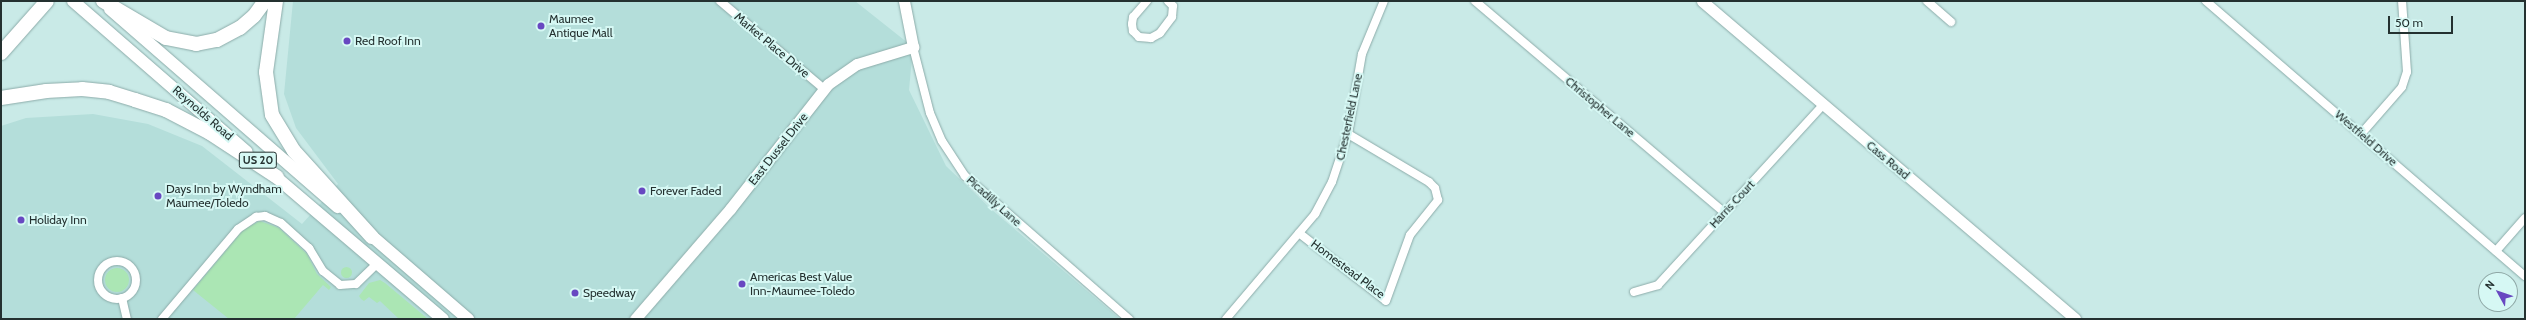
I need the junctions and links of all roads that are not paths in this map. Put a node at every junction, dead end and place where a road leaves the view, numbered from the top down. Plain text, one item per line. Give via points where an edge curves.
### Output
1 (73, 1) edge
2 (102, 1) edge
3 (265, 1) edge
4 (276, 1) edge
5 (720, 1) edge
6 (904, 1) edge
7 (1147, 1) edge
8 (1168, 1) edge
9 (1384, 1) edge
10 (1475, 1) edge
11 (1702, 1) edge
12 (1926, 1) edge
13 (2206, 1) edge
14 (2402, 1) edge
15 (42, 2) edge
16 (1951, 22) dead end
17 (1, 44) edge
18 (913, 47) junction
19 (1, 52) edge
20 (824, 90) junction
21 (1, 98) edge
22 (1823, 105) junction
23 (1348, 134) junction
24 (2360, 134) junction
25 (277, 177) junction
26 (1724, 212) junction
27 (2525, 218) edge
28 (1299, 233) junction
29 (372, 237) junction
30 (2496, 251) junction
31 (378, 263) junction
32 (2525, 276) edge
33 (1634, 292) dead end
34 (122, 298) junction
35 (127, 319) edge
36 (162, 319) edge
37 (443, 319) edge
38 (468, 319) edge
39 (635, 319) edge
40 (1129, 319) edge
41 (1226, 319) edge
42 (2075, 319) edge

1 - 25 main road, Reynolds Road / US 20
2 - 3 highway via 166,38 196,44 217,40 240,28 254,16
2 - 29 main road, Reynolds Road / US 20
4 - 29 highway via 266,72 272,116 294,151
5 - 20 street, Market Place Drive
6 - 18 street
7 - 8 street via 1133,17 1132,24 1133,31 1139,37 1151,38 1160,33 1172,17 1173,6
9 - 23 street, Chesterfield Lane via 1362,54
10 - 26 street, Christopher Lane
11 - 22 street, Cass Road
12 - 16 street
13 - 24 street, Westfield Drive
14 - 24 street via 2407,72 2402,87
15 - 17 highway
15 - 19 highway
18 - 20 street, East Dussel Drive via 857,64
18 - 40 street, Picadilly Lane via 930,113 942,141 965,176
20 - 39 street, East Dussel Drive via 730,209
21 - 25 highway via 46,91 108,92 166,110 210,133
22 - 26 street, Harris Court
22 - 42 street, Cass Road
23 - 28 street, Chesterfield Lane via 1332,182 1315,214
23 - 28 street, Homestead Place via 1429,182 1435,188 1438,200 1410,234 1386,301
24 - 30 street, Westfield Drive
25 - 31 main road, Reynolds Road / US 20
26 - 33 street, Harris Court via 1658,285
27 - 30 street
28 - 41 street, Chesterfield Lane
29 - 38 main road, Reynolds Road / US 20
30 - 32 street, Westfield Drive
31 - 36 street via 356,284 340,285 323,271 309,248 281,223 265,216 256,217 238,229
31 - 37 main road, Reynolds Road / US 20
34 - 34 street via 109,297 100,288 99,275 106,264 112,261 124,261 136,274 137,281 132,292
34 - 35 street

